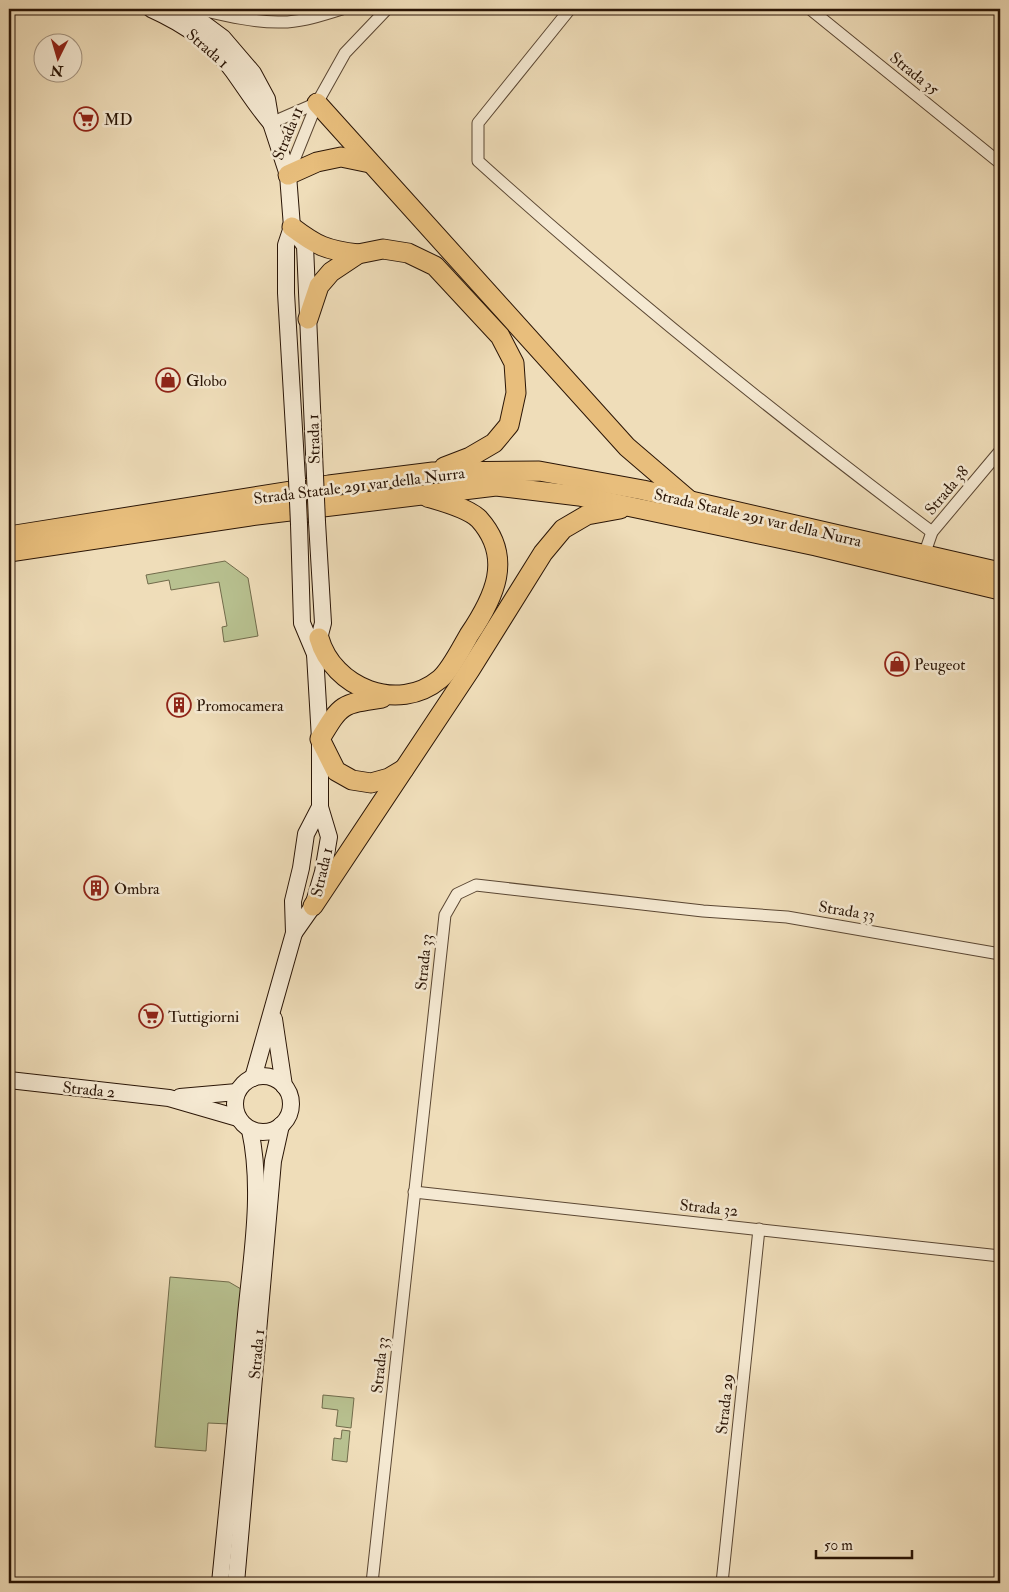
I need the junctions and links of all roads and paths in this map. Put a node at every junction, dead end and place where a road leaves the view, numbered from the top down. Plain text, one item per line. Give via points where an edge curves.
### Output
1 (152, 9) edge
2 (184, 9) edge
3 (198, 9) edge
4 (342, 9) edge
5 (387, 9) edge
6 (570, 9) edge
7 (810, 9) edge
8 (317, 103) junction
9 (271, 123) junction
10 (370, 163) junction
11 (1000, 163) edge
12 (288, 175) junction
13 (292, 227) junction
14 (358, 254) junction
15 (308, 319) junction
16 (1000, 452) edge
17 (433, 472) junction
18 (418, 495) junction
19 (693, 504) junction
20 (641, 509) junction
21 (932, 532) junction
22 (9, 536) edge
23 (9, 552) edge
24 (924, 555) junction
25 (1000, 572) edge
26 (1000, 590) edge
27 (317, 646) junction
28 (390, 696) junction
29 (320, 739) junction
30 (404, 769) junction
31 (320, 807) junction
32 (313, 906) junction
33 (294, 933) junction
34 (1000, 954) edge
35 (273, 1012) junction
36 (254, 1078) junction
37 (9, 1080) edge
38 (284, 1086) junction
39 (237, 1092) junction
40 (169, 1098) junction
41 (244, 1124) junction
42 (281, 1125) junction
43 (414, 1192) junction
44 (759, 1229) junction
45 (1000, 1256) edge
46 (220, 1583) edge
47 (236, 1583) edge
48 (372, 1583) edge
49 (722, 1583) edge

1 - 9 street, Strada 1 via 205,41 232,70
2 - 9 street, Strada 1 via 223,38 242,59 267,99
3 - 4 street via 232,17 279,22
5 - 8 street, Strada 11 via 346,53
6 - 21 street via 478,123 478,161 560,235 837,461
7 - 11 street, Strada 35
8 - 9 street, Strada 11
8 - 10 main road
8 - 12 street, Strada 11
9 - 12 street, Strada 1
10 - 12 main road via 341,157 317,162
10 - 19 main road via 627,447
12 - 13 street, Strada 1
13 - 14 main road via 318,246
13 - 15 street, Strada 1 via 305,246
13 - 27 street, Strada 1, bridge via 286,245 286,293 302,623
14 - 15 main road via 331,272 318,286
14 - 17 main road via 383,249 408,253 435,266 500,336 514,363 516,393 509,425 494,443
15 - 27 street, Strada 1, bridge via 323,623
16 - 21 street, Strada 38
17 - 19 main road, Strada Statale 291 var della Nurra via 539,471 642,490
17 - 22 main road, Strada Statale 291 var della Nurra via 330,485
18 - 20 main road, Strada Statale 291 var della Nurra via 496,486 579,496
18 - 23 main road, Strada Statale 291 var della Nurra
18 - 28 main road via 453,505 478,518 491,538 499,560 495,590 441,679 416,692
19 - 24 main road, Strada Statale 291 var della Nurra
20 - 26 main road, Strada Statale 291 var della Nurra
20 - 30 main road via 615,509 587,515 563,529 543,553
21 - 24 street, Strada 38
24 - 25 main road, Strada Statale 291 var della Nurra
27 - 28 main road via 322,648 339,673 362,690
27 - 29 street, Strada 1
28 - 29 main road via 354,702 337,711
29 - 30 main road via 336,772 352,780 371,783
29 - 31 street, Strada 1
30 - 32 main road
31 - 32 street, Strada 1 via 329,837
31 - 33 street, Strada 1 via 306,834 293,901
32 - 33 street, Strada 1
33 - 35 street, Strada 1
34 - 43 street, Strada 33 via 787,917 703,911 476,885 457,894 444,915
35 - 36 street, Strada 1
35 - 38 street, Strada 1
36 - 38 street via 266,1077
36 - 39 street
37 - 40 street, Strada 2
38 - 42 street via 290,1106 288,1117
39 - 40 street, Strada 2
39 - 41 street via 235,1106
40 - 41 street, Strada 2
41 - 42 street via 266,1132
41 - 46 street via 256,1159 250,1273
42 - 47 street, Strada 1 via 273,1161
43 - 44 street, Strada 32
43 - 48 street, Strada 33
44 - 45 street, Strada 32
44 - 49 street, Strada 29

